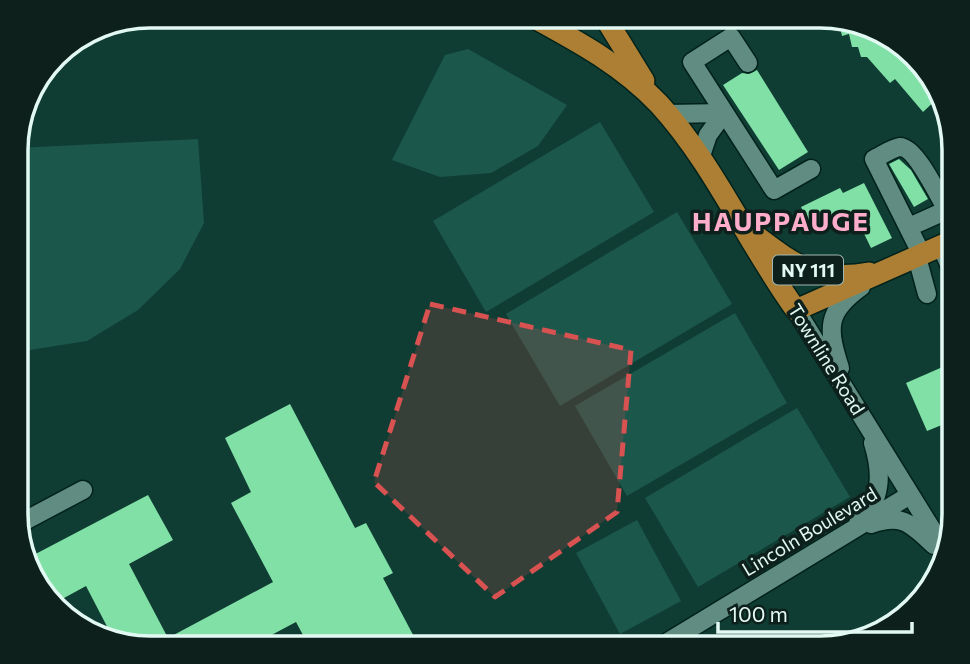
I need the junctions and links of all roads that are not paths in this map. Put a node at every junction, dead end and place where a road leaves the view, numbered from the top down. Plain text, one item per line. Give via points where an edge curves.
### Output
1 (553, 28) edge
2 (606, 28) edge
3 (611, 28) edge
4 (602, 55) junction
5 (748, 63) dead end
6 (662, 108) junction
7 (724, 113) junction
8 (699, 159) junction
9 (811, 169) dead end
10 (942, 204) edge
11 (942, 220) edge
12 (739, 223) junction
13 (909, 227) junction
14 (933, 250) edge
15 (890, 269) junction
16 (927, 294) dead end
17 (796, 310) junction
18 (846, 387) junction
19 (869, 426) junction
20 (83, 491) dead end
21 (910, 495) junction
22 (28, 519) edge
23 (845, 535) junction
24 (939, 542) edge
25 (938, 546) edge
26 (678, 636) edge

1 - 4 main road, NY 111
2 - 4 main road
3 - 6 main road, Townline Road
4 - 6 main road, Townline Road / NY 111
5 - 7 street via 731,37 692,62
6 - 7 street
6 - 8 main road, Townline Road / NY 111
7 - 8 street via 708,135
7 - 9 street via 774,190
8 - 12 main road, Townline Road / NY 111
10 - 13 street via 907,149 898,147 874,159
11 - 13 street
12 - 15 main road, NY 111 via 803,269 841,274
12 - 17 main road, Townline Road / NY 111
13 - 14 street
14 - 15 main road, NY 111
14 - 16 street
15 - 17 main road, NY 111
15 - 18 street via 844,299 832,316 831,331
17 - 18 street, Townline Road
18 - 19 street, Townline Road
19 - 21 street, Townline Road
19 - 23 street via 879,468 878,492 863,518
20 - 22 street
21 - 23 street, Lincoln Boulevard
21 - 24 street, Townline Road
23 - 25 street via 884,519 901,519
23 - 26 street, Lincoln Boulevard

